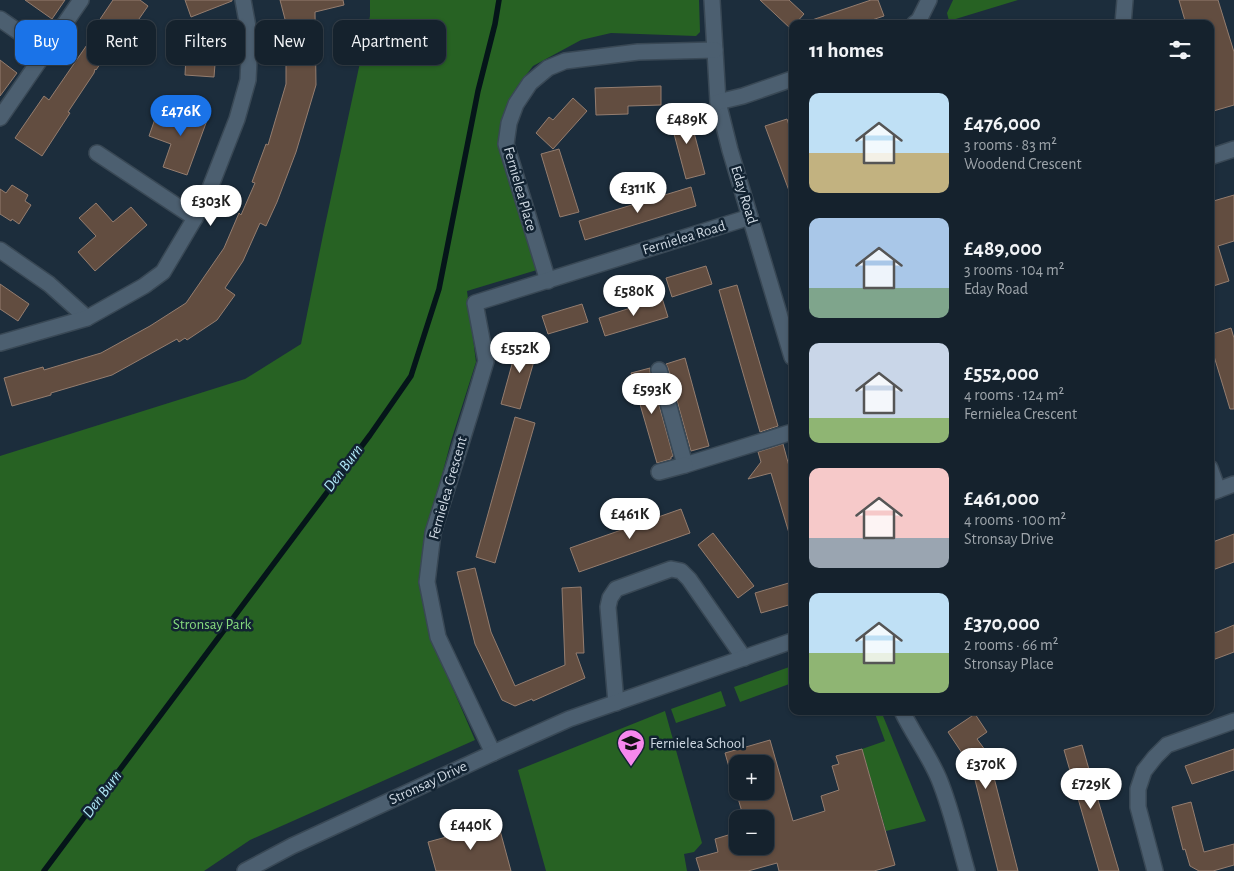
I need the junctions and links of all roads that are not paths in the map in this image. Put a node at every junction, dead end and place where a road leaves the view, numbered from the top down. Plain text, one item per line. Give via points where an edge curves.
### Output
1 (81, 0) edge
2 (243, 0) edge
3 (712, 0) edge
4 (929, 0) edge
5 (1125, 0) edge
6 (0, 19) edge
7 (67, 20) edge
8 (919, 20) edge
9 (1123, 20) edge
10 (15, 29) edge
11 (715, 50) junction
12 (36, 65) edge
13 (789, 80) edge
14 (718, 102) junction
15 (0, 118) edge
16 (1234, 148) edge
17 (97, 153) dead end
18 (1214, 156) edge
19 (750, 217) junction
20 (195, 218) junction
21 (0, 250) edge
22 (548, 281) junction
23 (475, 303) joint
24 (87, 318) junction
25 (0, 343) edge
26 (789, 347) edge
27 (659, 370) dead end
28 (789, 433) edge
29 (685, 465) junction
30 (659, 472) dead end
31 (1234, 484) edge
32 (1214, 492) edge
33 (789, 643) edge
34 (744, 658) junction
35 (616, 703) junction
36 (904, 715) edge
37 (1234, 721) edge
38 (494, 753) junction
39 (245, 871) edge
40 (967, 871) edge
41 (1154, 871) edge

1 - 7 street
2 - 20 street via 250,38 248,80 237,119
3 - 11 street, Eday Road
4 - 8 street
5 - 9 street
6 - 10 street
11 - 14 street, Eday Road
11 - 22 street, Fernielea Place via 638,52 565,61 548,68 530,83 516,104 506,144
12 - 15 street
13 - 14 street
14 - 19 street, Eday Road
16 - 18 street
17 - 20 street
19 - 22 street, Fernielea Road
19 - 26 street, Eday Road
20 - 24 street via 163,272
21 - 24 street via 49,284
22 - 23 street, Fernielea Road
23 - 38 street, Fernielea Crescent via 486,361 433,533 427,582 438,637
24 - 25 street
27 - 29 street
28 - 29 street
29 - 30 street
31 - 32 street
33 - 34 street, Stronsay Drive
34 - 35 street, Stronsay Drive
34 - 35 street via 681,571 670,570 616,588 608,607
35 - 38 street, Stronsay Drive via 570,719
36 - 40 street via 939,778
37 - 41 street via 1167,745 1144,771 1138,789 1138,807
38 - 39 street, Stronsay Drive

